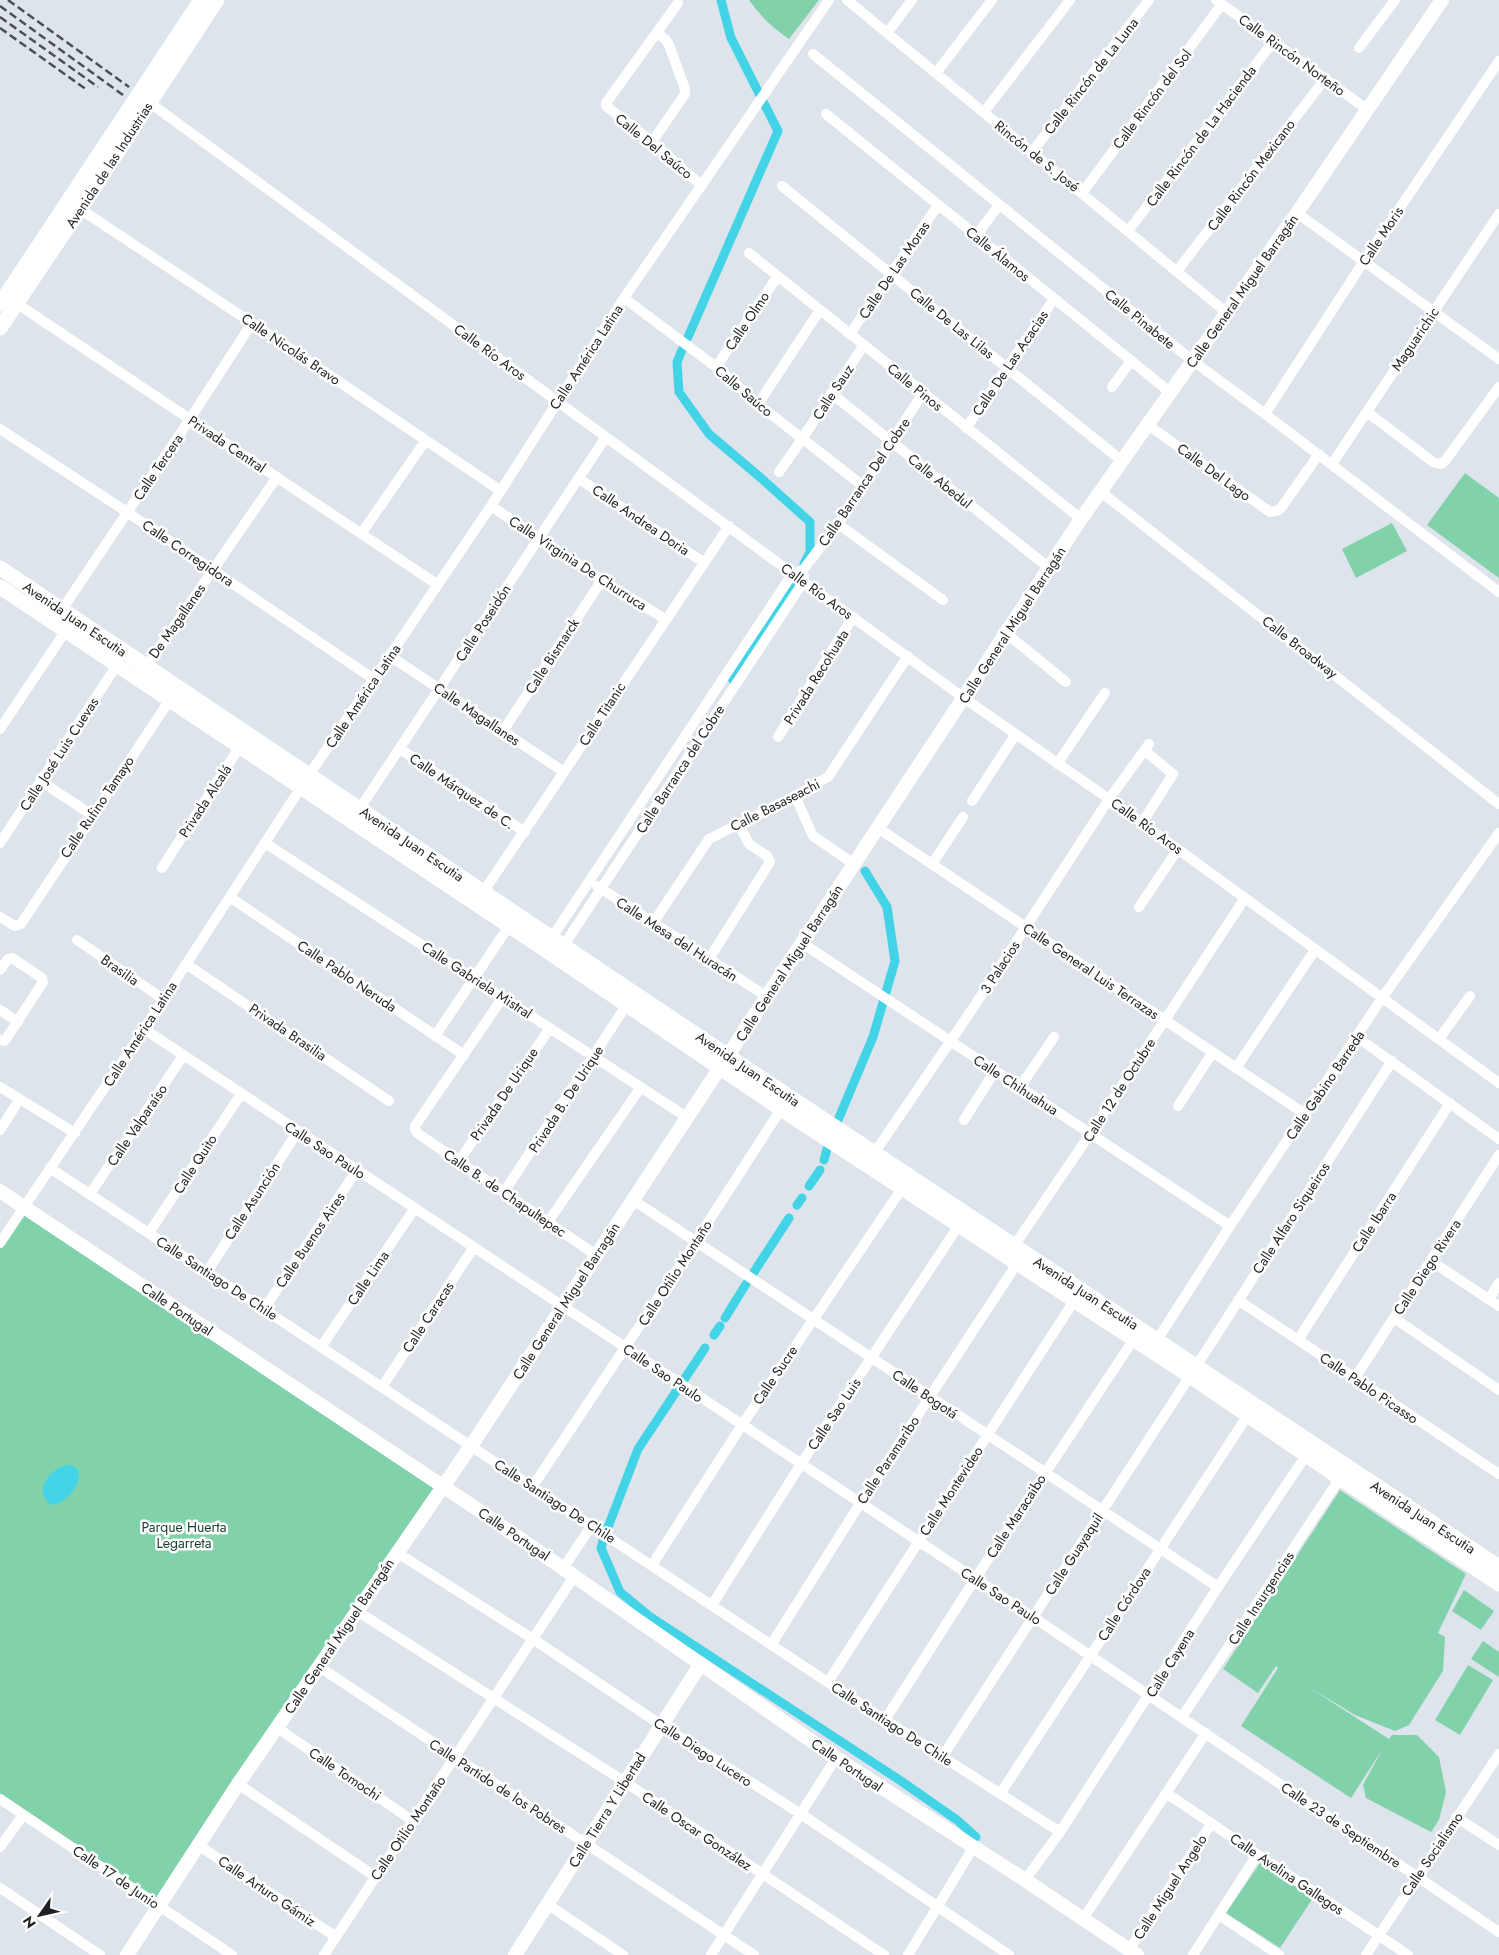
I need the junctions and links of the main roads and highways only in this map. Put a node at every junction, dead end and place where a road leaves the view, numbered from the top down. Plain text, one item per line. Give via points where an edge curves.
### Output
1 (201, 0) edge
2 (217, 0) edge
3 (1442, 0) edge
4 (145, 99) junction
5 (100, 166) junction
6 (0, 304) edge
7 (0, 328) edge
8 (0, 568) edge
9 (0, 587) edge
10 (64, 620) junction
11 (173, 694) junction
12 (306, 781) junction
13 (480, 898) junction
14 (554, 947) junction
15 (724, 1062) junction
16 (828, 1131) junction
17 (870, 1159) junction
18 (0, 1191) edge
19 (1015, 1254) junction
20 (1194, 1371) junction
21 (1310, 1449) junction
22 (444, 1486) junction
23 (1499, 1567) edge
24 (1499, 1584) edge
25 (700, 1665) junction
26 (1124, 1951) edge
27 (127, 1955) edge
28 (515, 1955) edge

1 - 4 main road, Avenida de las Industrias
2 - 4 main road, Avenida de las Industrias
3 - 15 main road, Calle General Miguel Barragán via 1298,213 1122,460
4 - 5 main road, Avenida de las Industrias
5 - 6 main road, Avenida de las Industrias
5 - 7 main road, Avenida de las Industrias via 80,209
8 - 10 main road, Avenida Juan Escutia
9 - 10 main road, Avenida Juan Escutia
10 - 11 main road, Avenida Juan Escutia via 118,665
10 - 11 main road, Avenida Juan Escutia via 146,666
11 - 12 main road, Avenida Juan Escutia
12 - 13 main road, Avenida Juan Escutia
12 - 13 main road, Avenida Juan Escutia via 360,808
13 - 14 main road, Avenida Juan Escutia
13 - 14 main road, Avenida Juan Escutia via 509,926
14 - 15 main road, Avenida Juan Escutia
14 - 15 main road, Avenida Juan Escutia via 626,1006
15 - 16 main road, Avenida Juan Escutia
15 - 16 main road, Avenida Juan Escutia via 781,1109
15 - 22 main road, Calle General Miguel Barragán
16 - 17 main road, Avenida Juan Escutia
17 - 19 main road, Avenida Juan Escutia
17 - 19 main road, Avenida Juan Escutia via 903,1188 959,1225
18 - 22 main road, Calle Portugal
19 - 20 main road, Avenida Juan Escutia via 1157,1340
19 - 20 main road, Avenida Juan Escutia via 1074,1301 1134,1340
20 - 21 main road, Avenida Juan Escutia
20 - 21 main road, Avenida Juan Escutia via 1248,1415
21 - 23 main road, Avenida Juan Escutia
21 - 24 main road, Avenida Juan Escutia via 1340,1478
22 - 25 main road, Calle Portugal via 570,1571
22 - 27 main road, Calle General Miguel Barragán via 276,1727
25 - 26 main road, Calle Portugal via 1083,1919
25 - 28 main road, Calle Tierra Y Libertad

